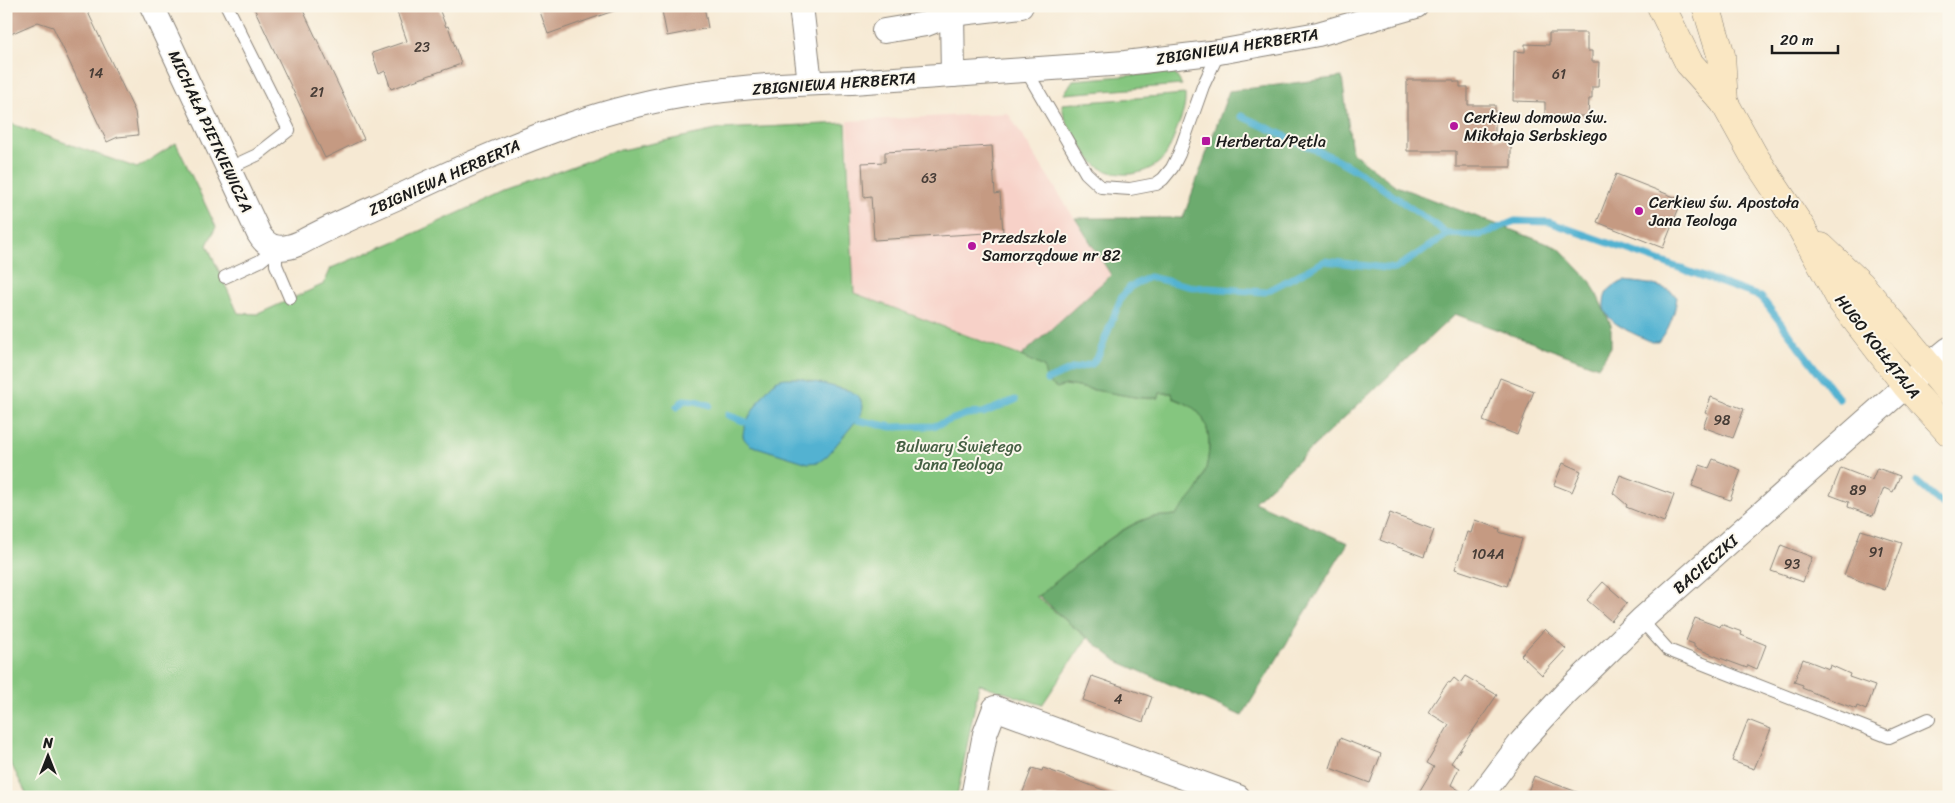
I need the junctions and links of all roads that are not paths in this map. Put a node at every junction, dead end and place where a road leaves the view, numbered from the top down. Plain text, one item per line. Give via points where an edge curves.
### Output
1 (152, 6) edge
2 (227, 6) edge
3 (801, 6) edge
4 (1021, 6) edge
5 (1416, 6) edge
6 (1661, 6) edge
7 (1706, 6) edge
8 (995, 8) edge
9 (946, 12) edge
10 (884, 31) dead end
11 (1219, 52) junction
12 (1026, 70) junction
13 (953, 75) junction
14 (810, 83) junction
15 (1724, 102) junction
16 (229, 168) junction
17 (1802, 229) junction
18 (276, 248) junction
19 (224, 277) dead end
20 (290, 298) dead end
21 (1949, 349) edge
22 (1927, 367) junction
23 (1906, 385) junction
24 (1949, 391) edge
25 (1949, 432) edge
26 (1641, 620) junction
27 (1930, 719) dead end
28 (973, 797) edge
29 (1238, 797) edge
30 (1480, 797) edge

1 - 16 street, MICHAŁA PIETKIEWICZA
2 - 16 lane via 289,130 257,155
3 - 14 street
4 - 8 street
5 - 11 street, ZBIGNIEWA HERBERTA via 1318,34
6 - 15 street, HUGO KOŁŁĄTAJA via 1689,63
7 - 15 street, HUGO KOŁŁĄTAJA via 1721,55
8 - 9 street
9 - 10 street via 926,24
9 - 13 street
11 - 12 street, ZBIGNIEWA HERBERTA
11 - 12 lane via 1172,168 1156,184 1130,189 1102,187 1086,173
12 - 13 street, ZBIGNIEWA HERBERTA
13 - 14 street, ZBIGNIEWA HERBERTA
14 - 18 street, ZBIGNIEWA HERBERTA via 685,95 581,121 511,146 292,246
15 - 17 street, HUGO KOŁŁĄTAJA via 1754,156
16 - 18 street, MICHAŁA PIETKIEWICZA via 263,240
17 - 22 street, HUGO KOŁŁĄTAJA via 1861,285
17 - 23 street, HUGO KOŁŁĄTAJA via 1842,302
18 - 19 lane via 260,261
18 - 20 lane via 276,265
21 - 22 street, BACIECZKI
22 - 23 street, BACIECZKI
22 - 24 street, HUGO KOŁŁĄTAJA
23 - 25 street, HUGO KOŁŁĄTAJA
23 - 26 street, BACIECZKI
26 - 27 lane via 1668,650 1889,737
26 - 30 street, BACIECZKI via 1522,741
28 - 29 street via 985,734 995,708

